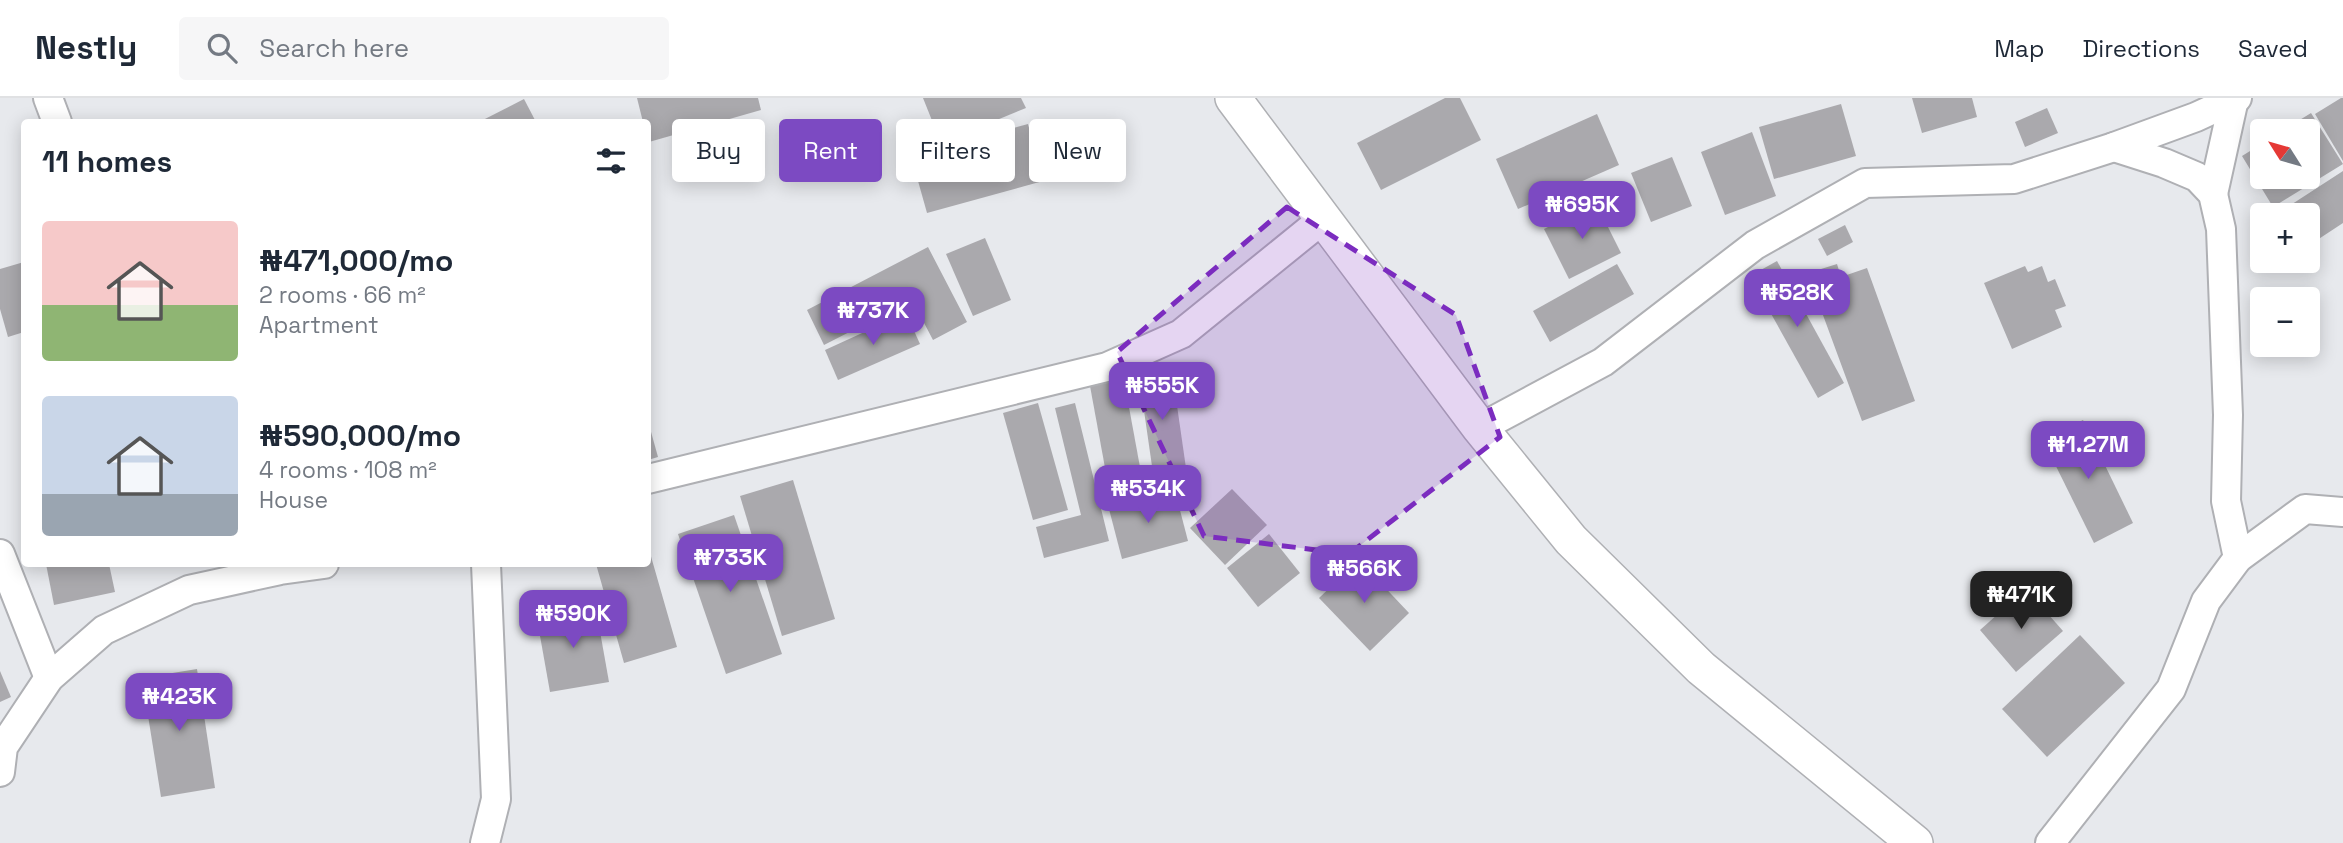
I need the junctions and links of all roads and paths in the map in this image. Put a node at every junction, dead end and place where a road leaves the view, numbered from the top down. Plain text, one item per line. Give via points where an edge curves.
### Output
1 (48, 98) edge
2 (1233, 98) edge
3 (2236, 99) edge
4 (56, 119) edge
5 (2114, 147) junction
6 (2213, 194) junction
7 (1323, 219) junction
8 (1480, 428) junction
9 (651, 478) edge
10 (2343, 512) edge
11 (0, 554) edge
12 (2238, 558) junction
13 (281, 567) edge
14 (486, 567) edge
15 (49, 678) junction
16 (0, 772) edge
17 (485, 843) edge
18 (1915, 843) edge
19 (2050, 843) edge

1 - 4 street
2 - 7 street
3 - 5 street
3 - 6 street
5 - 6 street via 2197,177
5 - 8 street via 2014,179 1865,183 1755,245 1603,362
6 - 12 street via 2221,229 2228,415 2226,501
7 - 8 street
7 - 9 street via 1181,334 1107,367
8 - 18 street via 1571,540 1701,668
10 - 12 street via 2305,509
11 - 15 street
12 - 19 street via 2206,601 2171,689
13 - 15 street via 189,590 104,630
14 - 17 street via 496,799
15 - 16 street via 3,747

